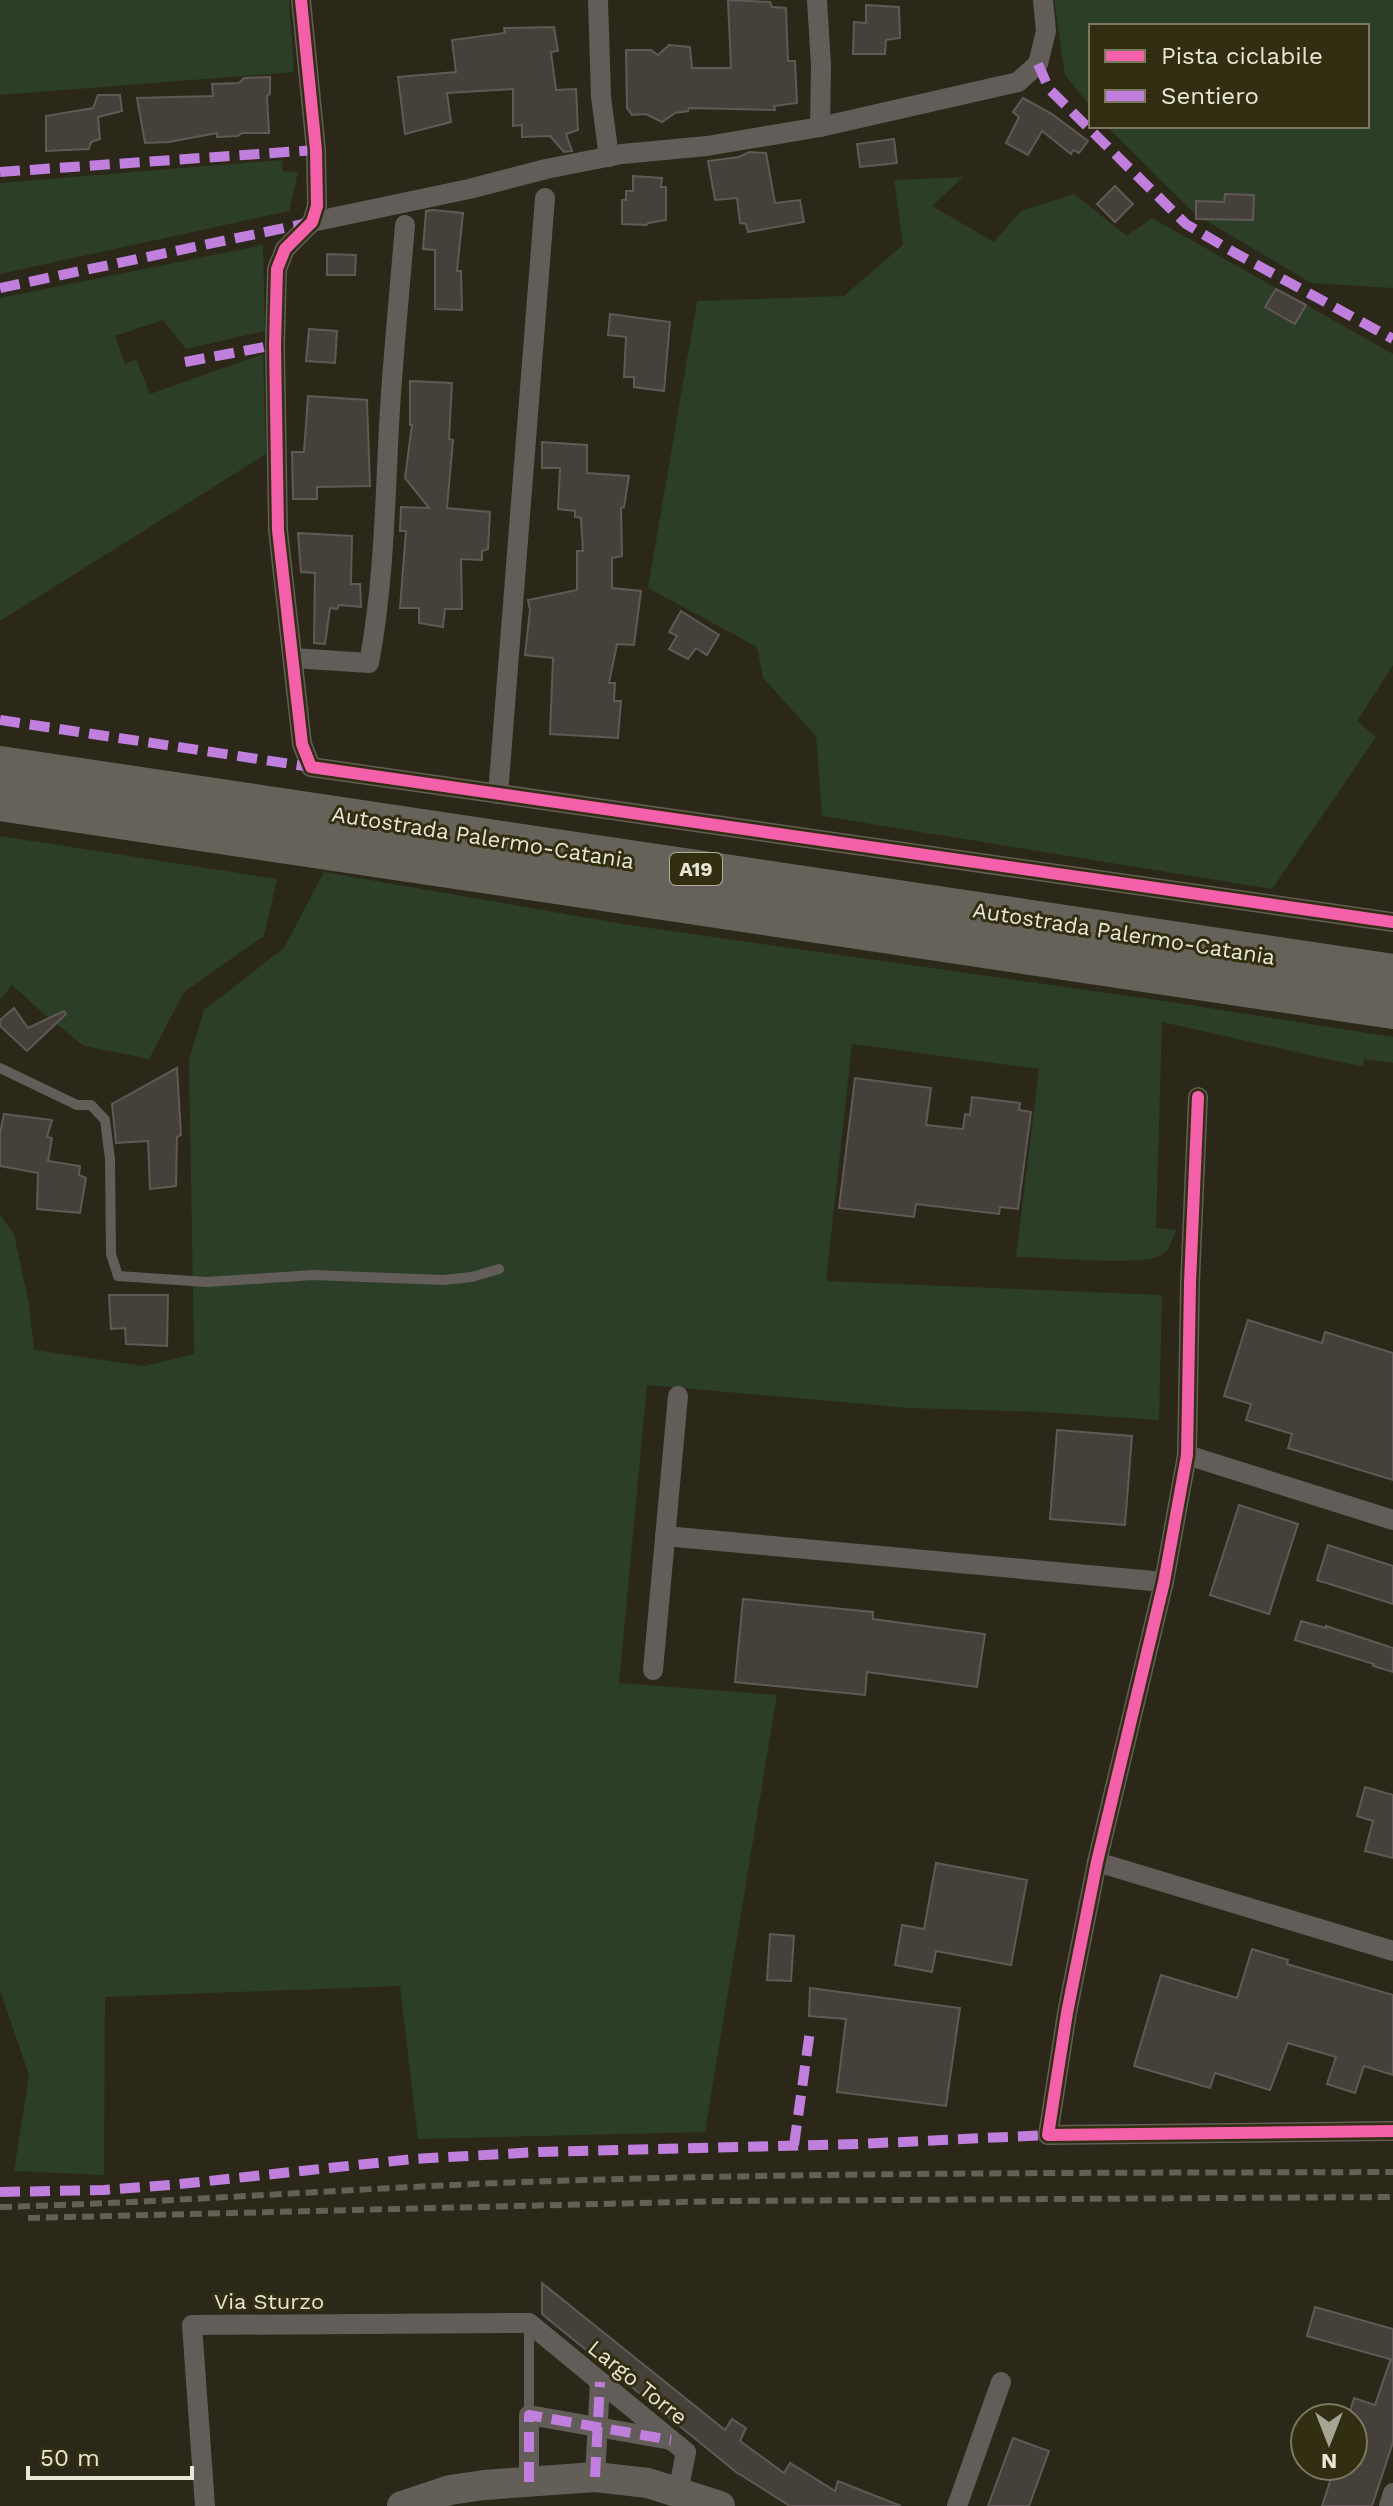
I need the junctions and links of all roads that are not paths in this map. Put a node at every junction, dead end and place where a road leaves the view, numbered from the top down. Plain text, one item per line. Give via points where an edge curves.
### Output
1 (301, 0) edge
2 (598, 0) edge
3 (817, 0) edge
4 (1043, 0) edge
5 (820, 127) junction
6 (609, 157) junction
7 (545, 198) dead end
8 (312, 222) junction
9 (405, 225) dead end
10 (293, 658) junction
11 (0, 765) edge
12 (498, 794) junction
13 (0, 802) edge
14 (1393, 922) edge
15 (1393, 973) edge
16 (1393, 1010) edge
17 (0, 1068) edge
18 (1198, 1097) dead end
19 (499, 1269) dead end
20 (678, 1396) dead end
21 (1187, 1455) junction
22 (1393, 1520) edge
23 (665, 1536) junction
24 (1164, 1582) junction
25 (653, 1670) dead end
26 (1097, 1862) junction
27 (1393, 1951) edge
28 (1393, 2131) edge
29 (529, 2323) junction
30 (600, 2382) junction
31 (1001, 2382) dead end
32 (529, 2415) junction
33 (597, 2428) junction
34 (671, 2440) junction
35 (595, 2477) junction
36 (529, 2482) junction
37 (678, 2492) junction
38 (1393, 2493) edge
39 (205, 2506) edge
40 (402, 2506) edge
41 (720, 2506) edge
42 (957, 2506) edge
43 (1389, 2506) edge

1 - 8 street via 316,150 317,206
2 - 6 street
3 - 5 street
4 - 5 street via 1046,31 1038,64 1018,82
5 - 6 street
6 - 8 street
7 - 12 street
8 - 10 street via 285,249 277,269 278,530
9 - 10 street via 385,532 369,663
10 - 12 street via 302,744 311,767
11 - 15 highway, Autostrada Palermo-Catania / A19
12 - 14 street
13 - 16 highway, Autostrada Palermo-Catania / A19
17 - 19 lane via 77,1105 91,1105 105,1120 111,1254 118,1276 207,1282 313,1275 443,1280
18 - 21 street
20 - 23 street
21 - 22 street
21 - 24 street
23 - 24 street
23 - 25 street
24 - 26 street
26 - 27 street
26 - 28 street via 1048,2135
29 - 30 street, Largo Torre
29 - 32 lane
29 - 39 street, Via Sturzo via 192,2325
30 - 33 street
30 - 34 street, Largo Torre
31 - 42 street
32 - 33 street
32 - 36 street
33 - 34 street
33 - 35 street
34 - 37 street, Largo Torre via 686,2452
35 - 36 main road
35 - 37 main road
36 - 40 main road via 450,2490
37 - 41 main road
38 - 43 street

